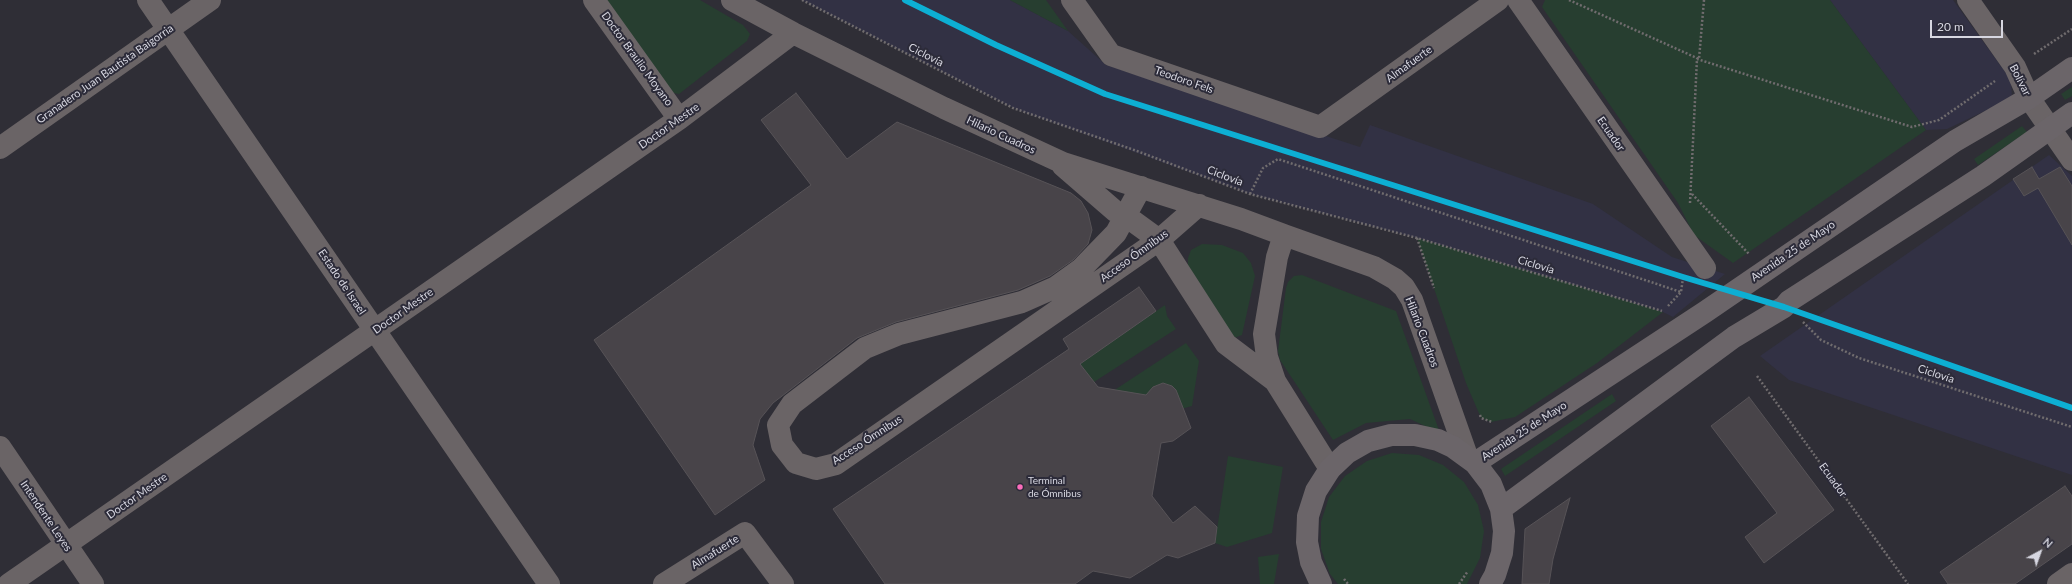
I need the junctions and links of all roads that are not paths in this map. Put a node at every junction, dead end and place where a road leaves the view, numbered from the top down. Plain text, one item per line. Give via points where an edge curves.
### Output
1 (148, 0) edge
2 (210, 0) edge
3 (594, 0) edge
4 (732, 0) edge
5 (1072, 0) edge
6 (1498, 0) edge
7 (1518, 0) edge
8 (1968, 0) edge
9 (169, 29) junction
10 (793, 33) junction
11 (2072, 68) edge
12 (2029, 98) junction
13 (2072, 113) edge
14 (679, 119) junction
15 (1320, 127) joint
16 (2049, 129) junction
17 (0, 148) edge
18 (1056, 160) junction
19 (2072, 160) edge
20 (1141, 187) junction
21 (1199, 205) junction
22 (1126, 216) junction
23 (1284, 235) junction
24 (1158, 240) junction
25 (1705, 268) dead end
26 (375, 330) junction
27 (1275, 381) junction
28 (0, 448) edge
29 (1471, 460) junction
30 (1330, 469) junction
31 (1501, 509) junction
32 (66, 545) junction
33 (2072, 574) edge
34 (1319, 583) edge
35 (9, 584) edge
36 (93, 584) edge
37 (549, 584) edge
38 (664, 584) edge
39 (783, 584) edge
40 (1490, 584) edge
41 (2058, 584) edge

1 - 9 street, Estado de Israel
2 - 9 street, Granadero Juan Bautista Baigorria
3 - 14 street, Doctor Braulio Moyano
4 - 10 street, Hilario Cuadros
5 - 15 street, Teodoro Fels via 1111,55
6 - 15 street, Almafuerte
7 - 25 street, Ecuador
8 - 12 street, Bolívar via 2015,67
9 - 17 street, Granadero Juan Bautista Baigorria
9 - 26 street, Estado de Israel
10 - 14 street, Doctor Mestre
10 - 18 street, Hilario Cuadros
11 - 12 main road, Avenida 25 de Mayo
12 - 16 street, Bolívar
12 - 29 main road, Avenida 25 de Mayo via 1955,141 1705,312
13 - 16 main road
14 - 26 street, Doctor Mestre
16 - 19 street, Bolívar
16 - 31 main road via 1983,176 1734,337
18 - 20 street, Hilario Cuadros
18 - 22 street via 1115,211
20 - 21 street, Hilario Cuadros
20 - 22 street, Acceso Ómnibus
21 - 23 street, Hilario Cuadros
21 - 24 street, Acceso Ómnibus
22 - 24 street
22 - 24 street, Acceso Ómnibus via 1104,246 1081,269 1056,287 1022,302 899,334 865,348 792,404 778,425 782,445 796,463 816,468 836,464
23 - 27 street via 1276,256 1264,334 1266,356
23 - 29 street, Hilario Cuadros via 1374,266 1404,287 1412,300
24 - 27 street via 1226,344
26 - 32 street, Doctor Mestre
26 - 37 street, Estado de Israel
27 - 30 street
28 - 32 street, Intendente Leyes
29 - 30 main road, Avenida 25 de Mayo via 1438,440 1415,435 1391,435 1368,441
29 - 31 main road, Avenida 25 de Mayo via 1491,484
30 - 34 main road, Avenida 25 de Mayo via 1316,491 1308,516 1307,542
31 - 40 main road, Avenida 25 de Mayo via 1504,531 1502,553
32 - 35 street, Doctor Mestre
32 - 36 street, Intendente Leyes
33 - 41 street
38 - 39 street, Almafuerte via 745,533

